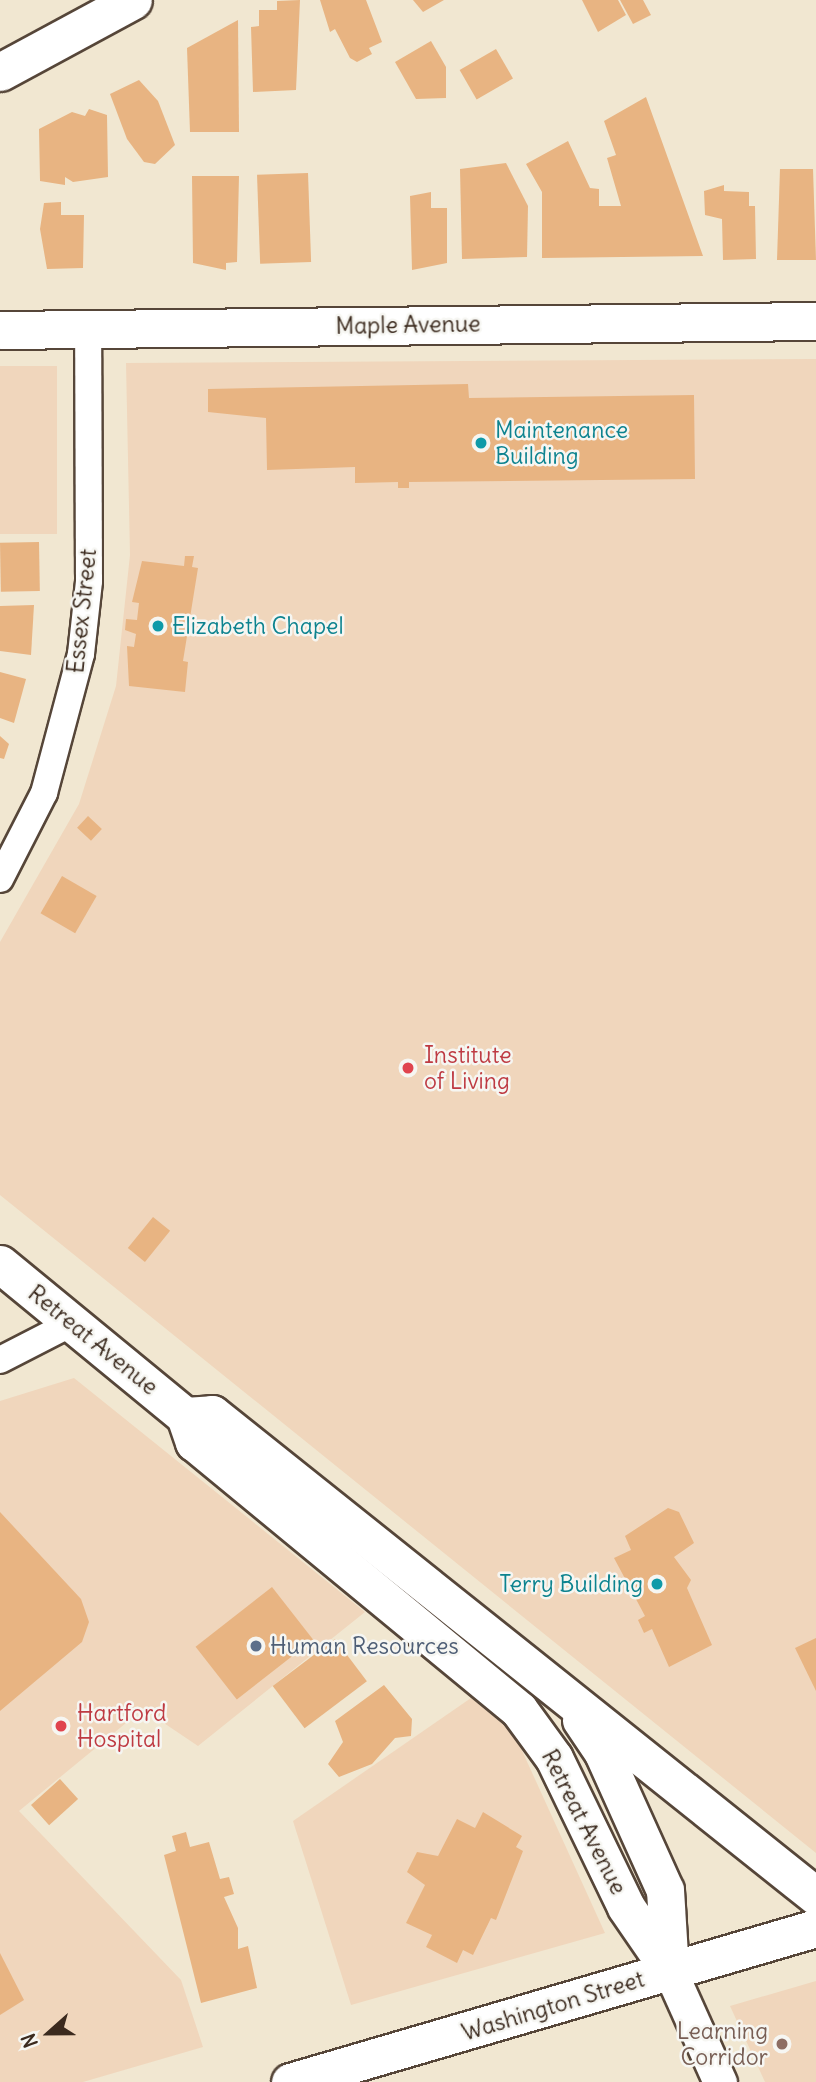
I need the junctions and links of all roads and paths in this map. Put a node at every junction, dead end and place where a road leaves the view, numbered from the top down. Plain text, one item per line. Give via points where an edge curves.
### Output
1 (133, 0) edge
2 (0, 72) edge
3 (816, 321) edge
4 (88, 328) junction
5 (0, 330) edge
6 (0, 879) edge
7 (0, 1264) edge
8 (72, 1323) junction
9 (0, 1360) edge
10 (185, 1416) junction
11 (549, 1682) junction
12 (816, 1896) edge
13 (816, 1928) edge
14 (670, 1971) junction
15 (290, 2082) edge
16 (720, 2082) edge

1 - 2 main road
3 - 4 main road, Maple Avenue
4 - 5 main road, Maple Avenue
4 - 6 street, Essex Street via 89,581 81,654 44,793
7 - 8 main road, Retreat Avenue
8 - 9 street
8 - 10 main road, Retreat Avenue
10 - 11 main road, Retreat Avenue via 212,1414
10 - 14 main road, Retreat Avenue via 194,1442 519,1710 554,1758 626,1907
11 - 12 main road, Retreat Avenue
11 - 14 main road, Retreat Avenue via 603,1753 665,1890
13 - 14 main road, Washington Street
14 - 15 main road, Washington Street
14 - 16 street

